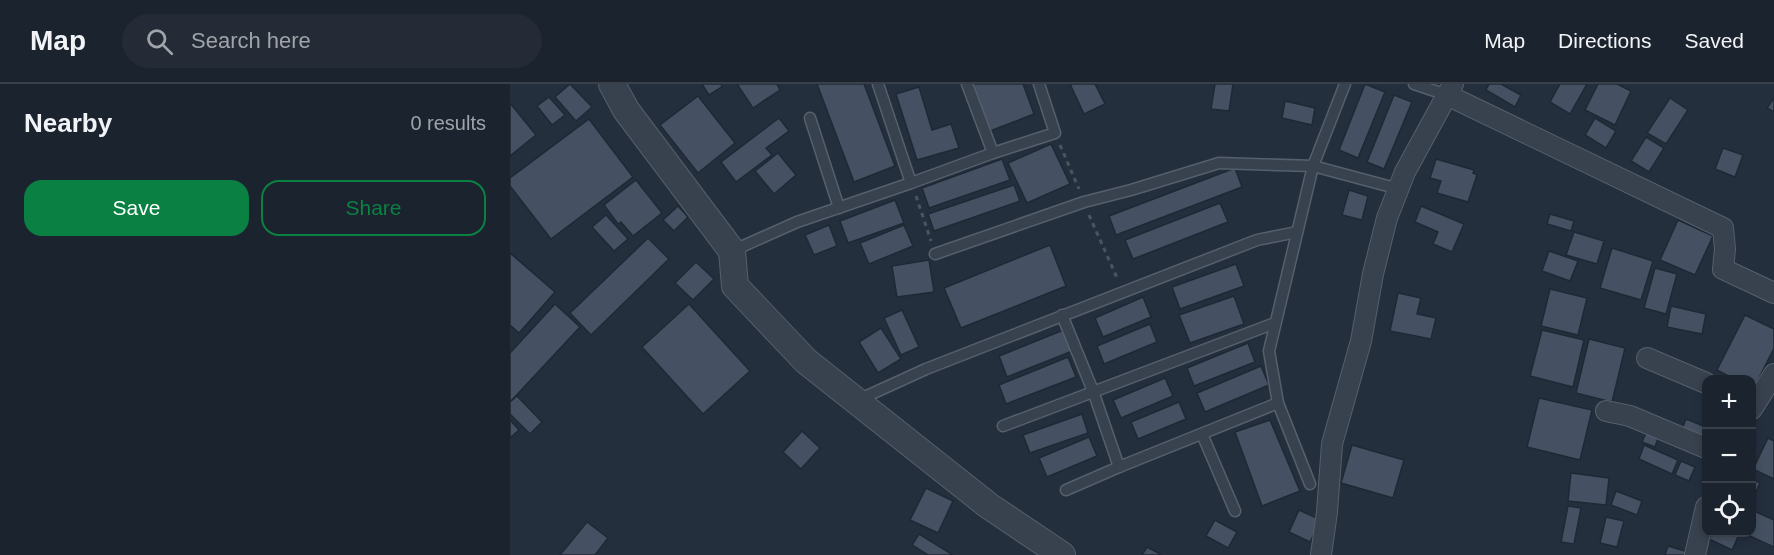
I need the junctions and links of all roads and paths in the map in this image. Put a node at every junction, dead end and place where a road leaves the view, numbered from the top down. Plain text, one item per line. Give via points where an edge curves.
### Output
1 (612, 84) edge
2 (878, 84) edge
3 (967, 84) edge
4 (1039, 84) edge
5 (1345, 84) edge
6 (1414, 84) edge
7 (1450, 90) edge
8 (810, 118) dead end
9 (993, 153) junction
10 (1313, 166) junction
11 (911, 183) junction
12 (1399, 189) junction
13 (839, 208) junction
14 (1297, 232) junction
15 (732, 251) junction
16 (935, 254) joint
17 (1774, 293) edge
18 (1062, 315) junction
19 (1275, 323) junction
20 (1647, 358) dead end
21 (1774, 374) edge
22 (1702, 381) edge
23 (1093, 391) junction
24 (1756, 400) edge
25 (856, 401) junction
26 (1278, 403) junction
27 (1606, 411) dead end
28 (1003, 426) dead end
29 (1202, 434) junction
30 (1702, 446) edge
31 (1119, 468) junction
32 (1310, 484) dead end
33 (1066, 490) dead end
34 (1235, 511) dead end
35 (1702, 527) edge
36 (1062, 555) edge
37 (1321, 555) edge
38 (1695, 555) edge

1 - 15 street via 626,110
2 - 11 lane
3 - 9 lane
4 - 9 lane via 1055,133
5 - 10 lane
6 - 7 lane
7 - 12 street
7 - 17 street via 1723,228 1723,269
8 - 13 lane
9 - 11 lane
10 - 12 lane
10 - 14 lane
10 - 16 lane via 1219,163 1084,202
11 - 13 lane
11 - 16 path
12 - 37 street via 1387,218 1361,341 1332,444
13 - 15 lane via 796,222
14 - 18 lane via 1257,240
14 - 19 lane
15 - 25 street via 735,286 806,362
18 - 23 lane
18 - 25 lane
19 - 23 lane
19 - 26 lane via 1269,351
20 - 22 street
21 - 24 street
23 - 28 lane
23 - 31 lane
25 - 36 street via 989,506
26 - 29 lane
26 - 32 lane
27 - 30 street via 1630,416
29 - 31 lane
29 - 34 lane
31 - 33 lane
35 - 38 street

